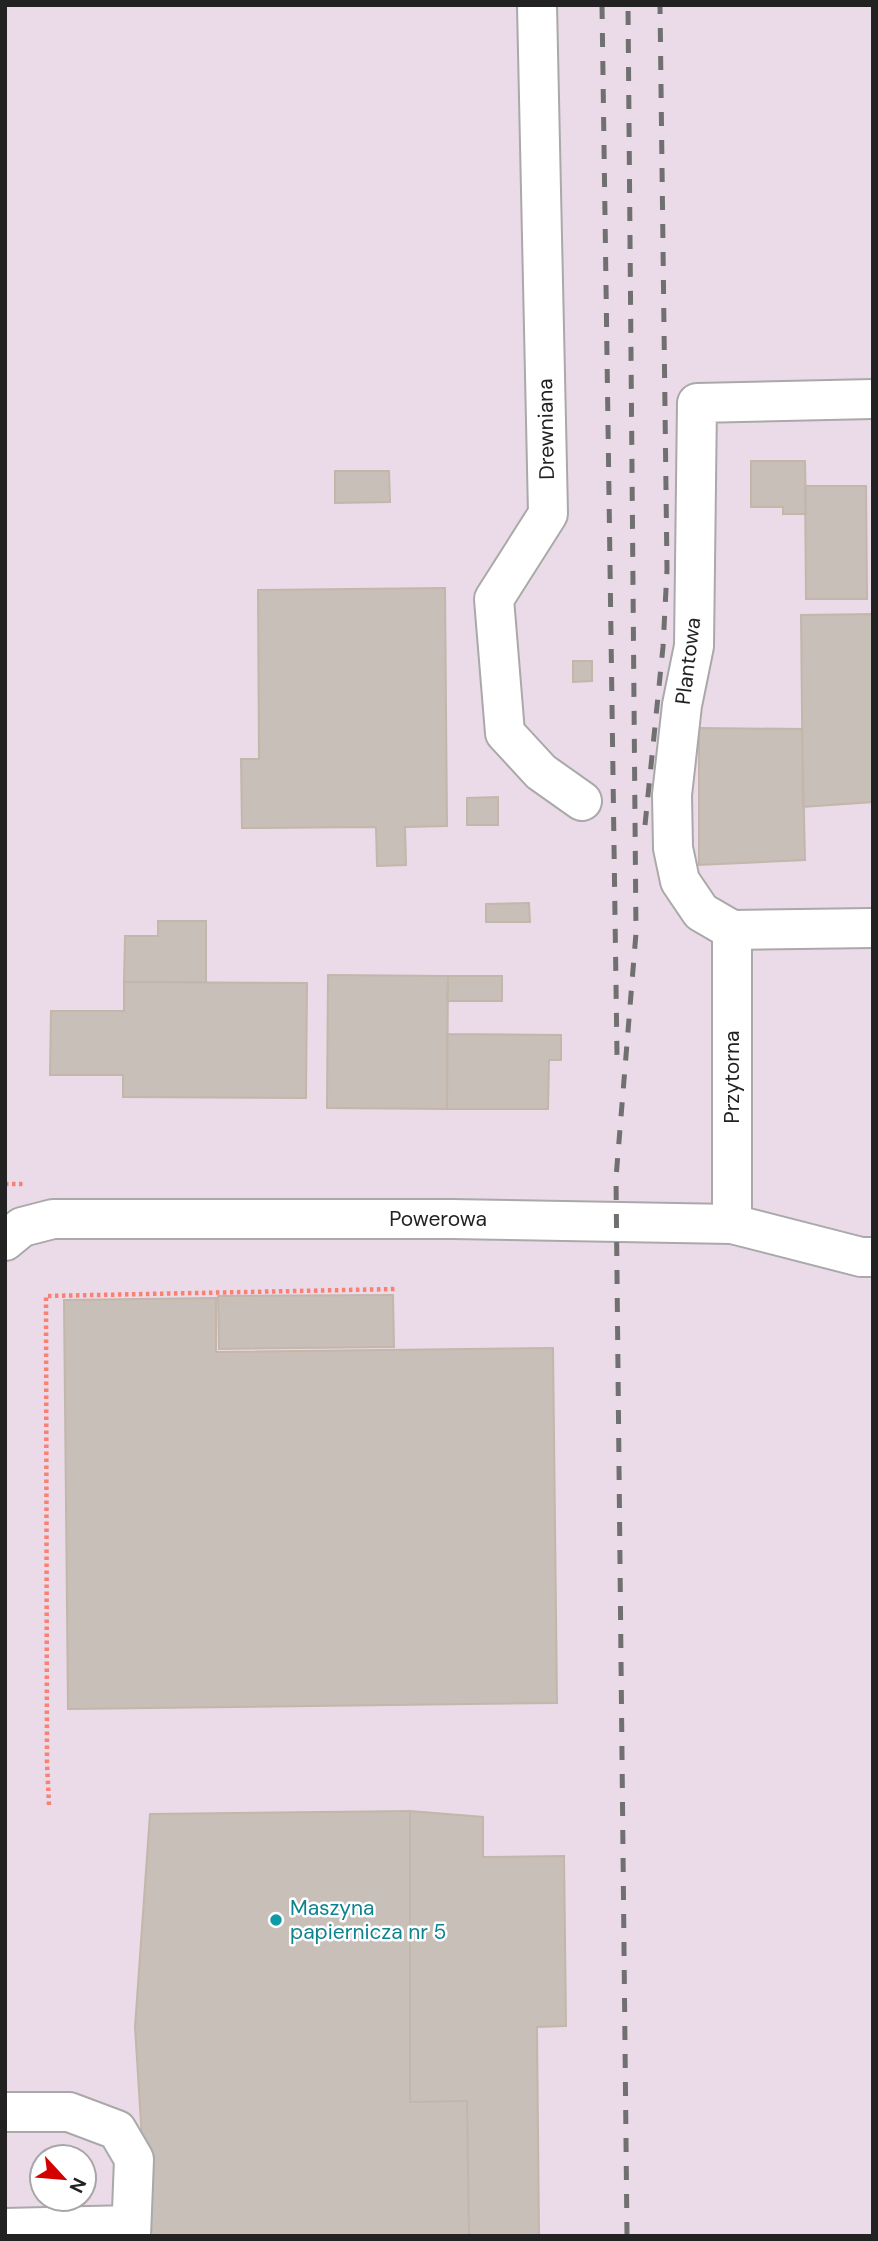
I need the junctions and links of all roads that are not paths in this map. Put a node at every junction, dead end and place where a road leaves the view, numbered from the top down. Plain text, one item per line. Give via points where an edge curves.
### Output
1 (537, 5) edge
2 (873, 399) edge
3 (582, 801) dead end
4 (873, 928) edge
5 (732, 930) junction
6 (732, 1224) junction
7 (5, 1241) edge
8 (873, 1257) edge
9 (10, 2118) edge
10 (5, 2228) edge
11 (131, 2231) edge

1 - 3 lane, Drewniana via 548,514 494,599 505,733 541,772
2 - 5 lane, Plantowa via 696,402 694,646 682,705 673,848 680,881 701,912
4 - 5 lane
5 - 6 lane, Przytorna
6 - 7 lane, Powerowa via 53,1219 22,1227
6 - 8 lane, Powerowa
9 - 11 lane via 69,2112 117,2130 134,2159
10 - 11 lane

